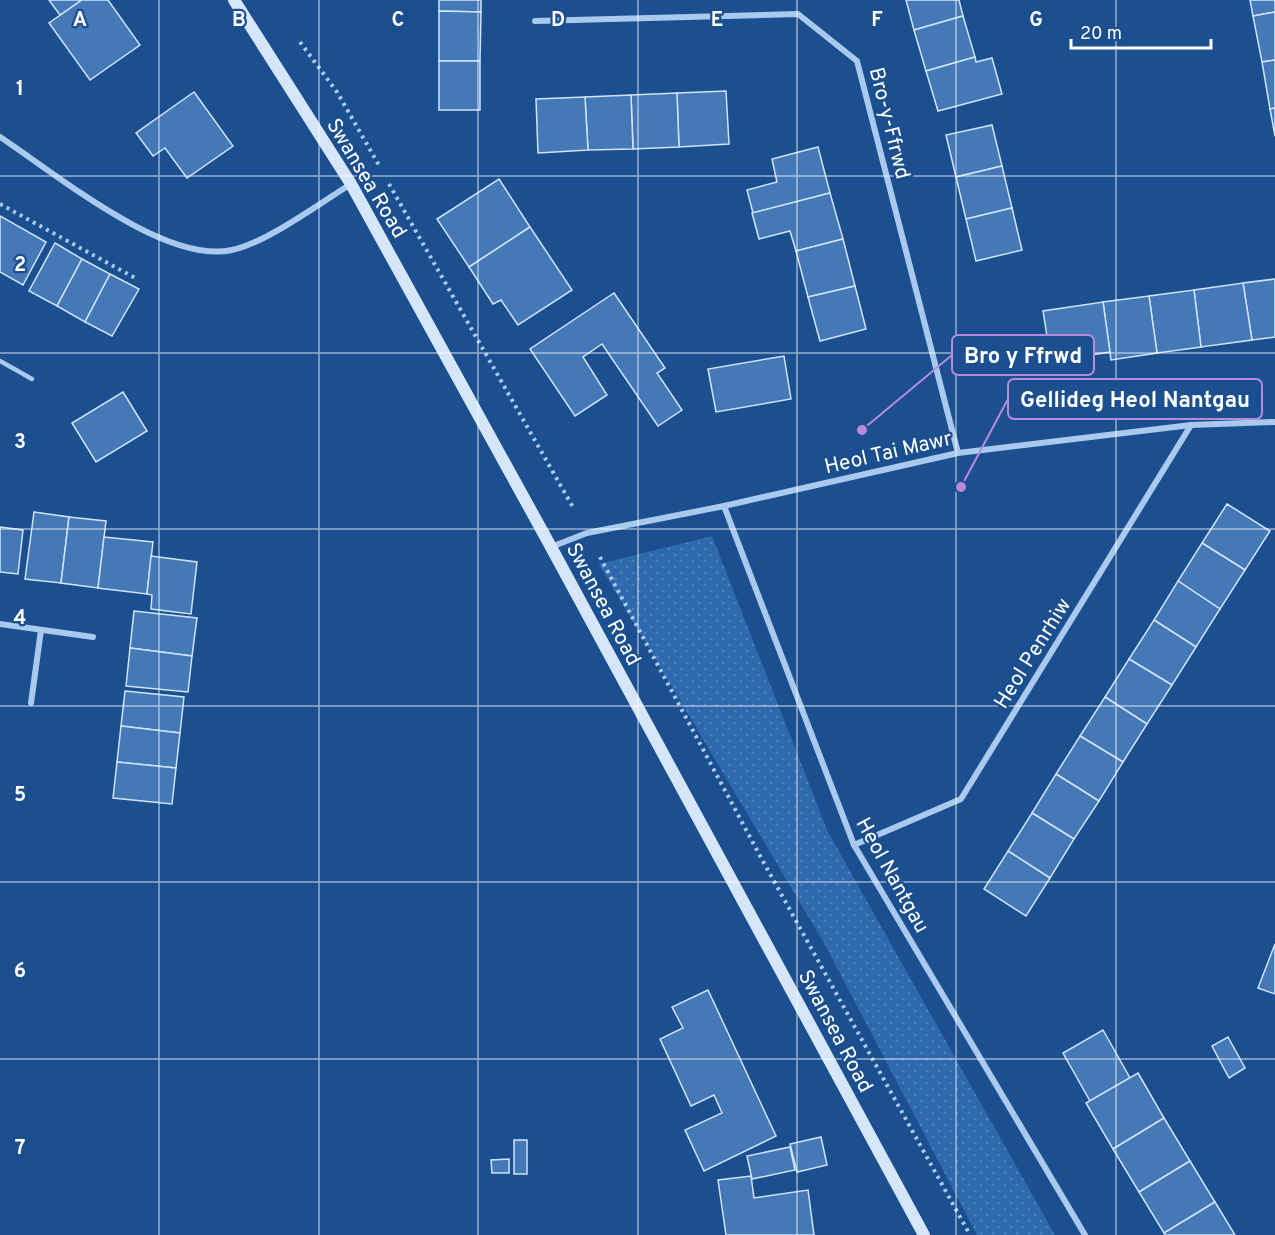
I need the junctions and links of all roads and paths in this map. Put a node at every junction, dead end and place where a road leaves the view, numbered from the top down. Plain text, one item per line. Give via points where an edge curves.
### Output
1 (234, 0) edge
2 (535, 21) dead end
3 (0, 136) edge
4 (351, 184) junction
5 (0, 204) edge
6 (137, 279) dead end
7 (0, 361) edge
8 (32, 379) dead end
9 (1275, 422) edge
10 (1191, 425) junction
11 (958, 453) junction
12 (724, 506) junction
13 (587, 533) junction
14 (551, 547) junction
15 (0, 624) edge
16 (41, 630) junction
17 (93, 637) dead end
18 (31, 703) dead end
19 (854, 845) junction
20 (924, 1235) edge
21 (970, 1235) edge
22 (1084, 1235) edge

1 - 4 street, Swansea Road
2 - 11 street, Bro-y-Ffrwd via 798,14 857,61
3 - 4 street via 109,210 167,243 197,252 232,250 267,235
4 - 14 street, Swansea Road
5 - 6 path
7 - 8 lane
9 - 10 street, Heol Tai Mawr
10 - 11 street, Heol Tai Mawr
10 - 19 street, Heol Penrhiw via 961,799
11 - 12 street, Heol Tai Mawr
12 - 13 street, Heol Tai Mawr
12 - 19 street, Heol Nantgau
13 - 14 street, Heol Tai Mawr
13 - 21 path
14 - 20 street, Swansea Road
15 - 16 street
16 - 17 street
16 - 18 street
19 - 22 street, Heol Nantgau

